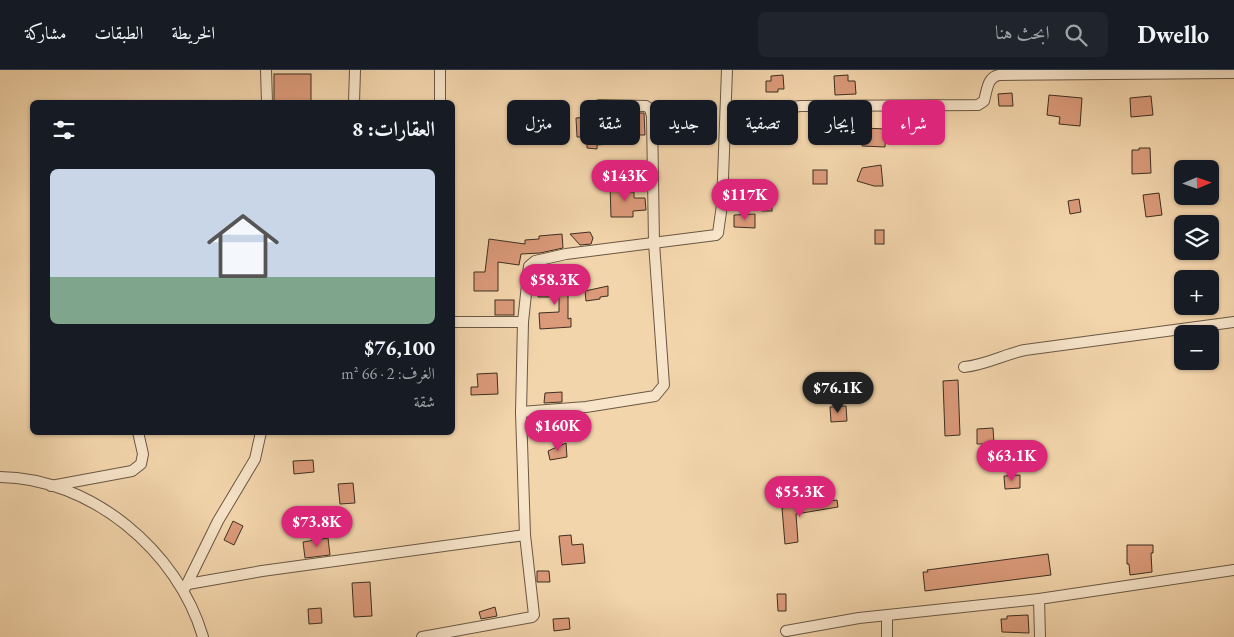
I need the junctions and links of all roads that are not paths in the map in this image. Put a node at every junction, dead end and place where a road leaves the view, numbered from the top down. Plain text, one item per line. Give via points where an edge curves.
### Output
1 (266, 70) edge
2 (355, 70) edge
3 (440, 70) edge
4 (727, 70) edge
5 (1234, 72) edge
6 (267, 100) edge
7 (354, 100) edge
8 (440, 100) edge
9 (640, 106) edge
10 (798, 106) edge
11 (654, 243) junction
12 (455, 322) edge
13 (523, 322) junction
14 (1234, 322) edge
15 (964, 367) dead end
16 (522, 412) junction
17 (139, 435) edge
18 (260, 435) edge
19 (0, 478) edge
20 (50, 486) junction
21 (525, 535) junction
22 (1234, 570) edge
23 (186, 588) junction
24 (1039, 600) junction
25 (887, 616) junction
26 (786, 631) dead end
27 (203, 637) edge
28 (422, 637) edge
29 (887, 637) edge
30 (1040, 637) edge

1 - 6 street
2 - 7 street
3 - 8 street
4 - 11 street via 718,233
5 - 10 street via 999,75 990,80 984,101 978,105
9 - 11 street via 650,109 652,116
11 - 13 street via 535,261 528,266
11 - 16 street via 664,385 660,392 655,396 586,407
12 - 13 street
13 - 16 street
14 - 15 street via 1026,350
16 - 21 street
17 - 20 street via 143,454 141,464 132,471
18 - 23 street via 255,458 214,529
19 - 20 street
20 - 23 street via 83,498 112,514 158,555
21 - 23 street via 262,571
21 - 28 street via 532,617
22 - 24 street
23 - 27 street
24 - 25 street
24 - 30 street
25 - 26 street
25 - 29 street

